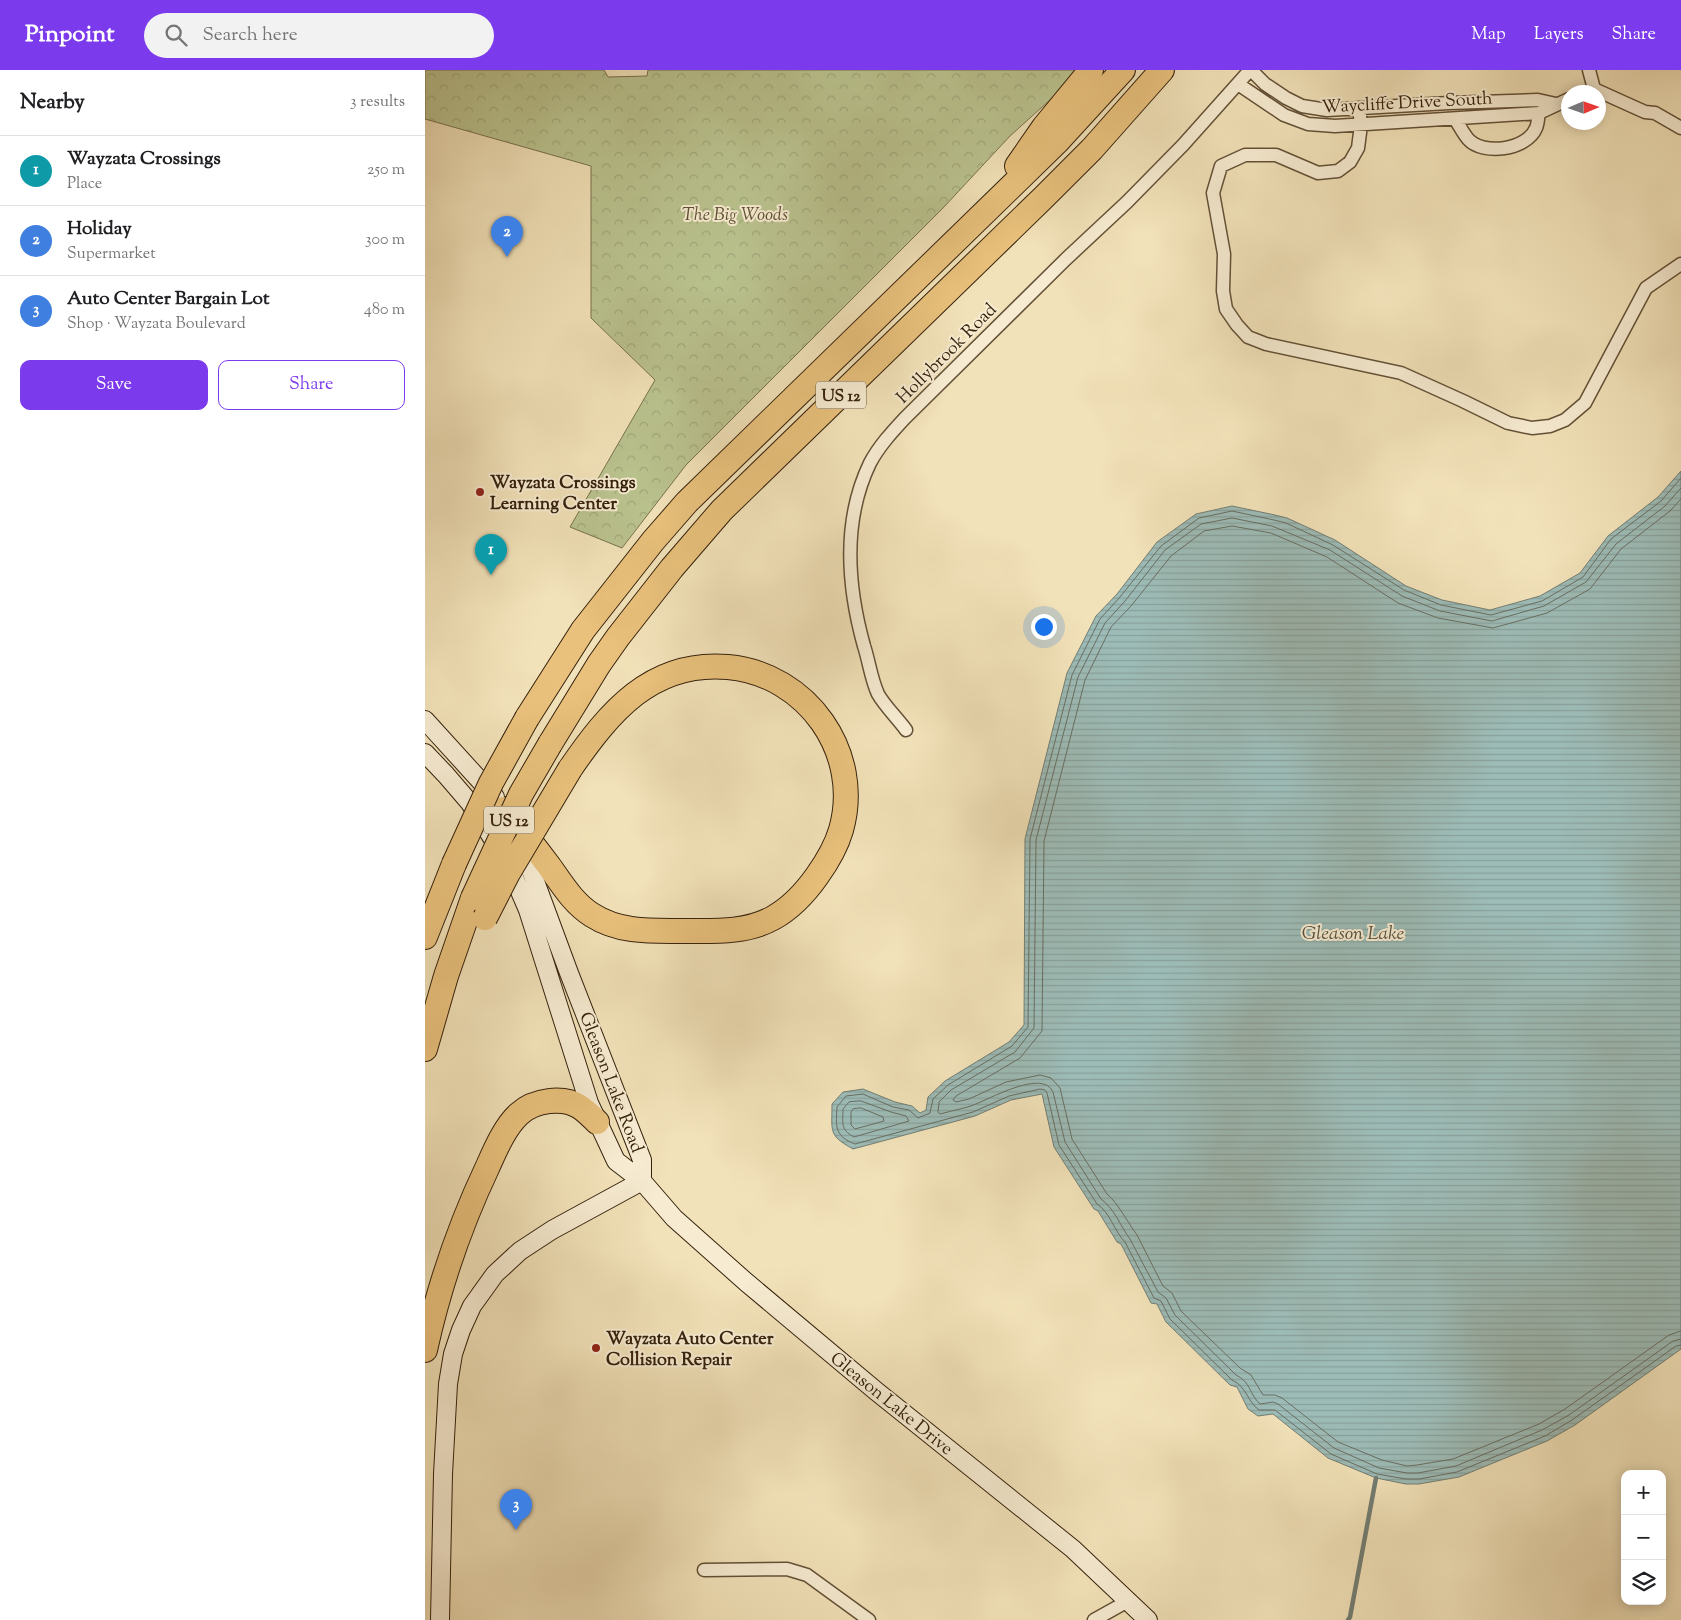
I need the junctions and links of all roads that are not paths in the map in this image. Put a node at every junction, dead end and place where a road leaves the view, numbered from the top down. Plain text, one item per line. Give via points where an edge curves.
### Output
1 (1091, 70) edge
2 (1123, 70) edge
3 (1162, 70) edge
4 (1250, 70) edge
5 (1589, 70) edge
6 (1238, 84) junction
7 (1590, 85) edge
8 (1606, 97) edge
9 (1561, 102) edge
10 (1556, 104) junction
11 (1359, 108) junction
12 (1539, 112) junction
13 (1455, 119) junction
14 (1361, 125) junction
15 (1681, 128) edge
16 (983, 213) junction
17 (1681, 264) edge
18 (425, 720) edge
19 (906, 730) dead end
20 (425, 754) edge
21 (503, 808) junction
22 (479, 908) junction
23 (425, 937) edge
24 (425, 1049) edge
25 (597, 1122) junction
26 (642, 1181) junction
27 (425, 1350) edge
28 (704, 1570) dead end
29 (1128, 1601) junction
30 (440, 1620) edge
31 (869, 1620) edge
32 (1094, 1620) edge
33 (1148, 1620) edge

1 - 16 highway via 1044,126
2 - 16 highway, US 12 via 1057,142
3 - 22 highway, US 12, bridge via 1106,134 1044,197 722,510 672,568 599,664 549,744 521,794
4 - 6 street, Hollybrook Road
4 - 11 street, Waycliffe Drive South via 1265,84 1302,106 1327,110
5 - 7 street
6 - 14 street, Waycliffe Drive South via 1285,115 1308,124
6 - 19 street, Hollybrook Road via 1133,196 905,418 871,462 853,510 851,580 857,622 878,694
8 - 15 street via 1655,113
9 - 10 street, Waycliffe Drive South
10 - 11 street, Waycliffe Drive South via 1538,100
10 - 12 street, Waycliffe Drive South
11 - 14 street
12 - 13 street, Waycliffe Drive South
12 - 13 street via 1536,128 1530,136 1509,148 1498,149 1478,146 1468,140
13 - 14 street, Waycliffe Drive South
14 - 17 street via 1358,148 1350,162 1338,172 1318,173 1276,156 1245,155 1221,166 1213,193 1224,254 1223,291 1226,309 1248,337 1266,344 1401,373 1508,423 1532,428 1550,426 1565,420 1585,404 1646,288
16 - 23 highway, US 12, bridge via 687,502 583,630 527,718 491,783 467,832
18 - 21 main road, Gleason Lake Road
20 - 25 main road, Gleason Lake Road via 470,804 507,861 528,910
21 - 22 highway, bridge via 523,831 573,898 584,909 613,925 630,930 712,932 734,930 772,919 807,889 839,836 846,794 844,773 835,746 821,721 797,693 758,673 737,668 693,668 662,677 649,683 605,721 570,769 508,873
21 - 26 main road, Gleason Lake Road via 532,872 627,1118 642,1160
22 - 24 highway via 446,976
25 - 26 main road, Gleason Lake Road via 616,1162
25 - 27 highway via 581,1107 559,1100 531,1106 519,1114 479,1184 461,1226 441,1283
26 - 29 main road, Gleason Lake Drive via 674,1218 746,1282 1073,1549
26 - 30 main road via 520,1250 495,1274 472,1306 453,1354 448,1384
28 - 31 street via 787,1569 807,1575
29 - 32 street
29 - 33 main road, Gleason Lake Drive

